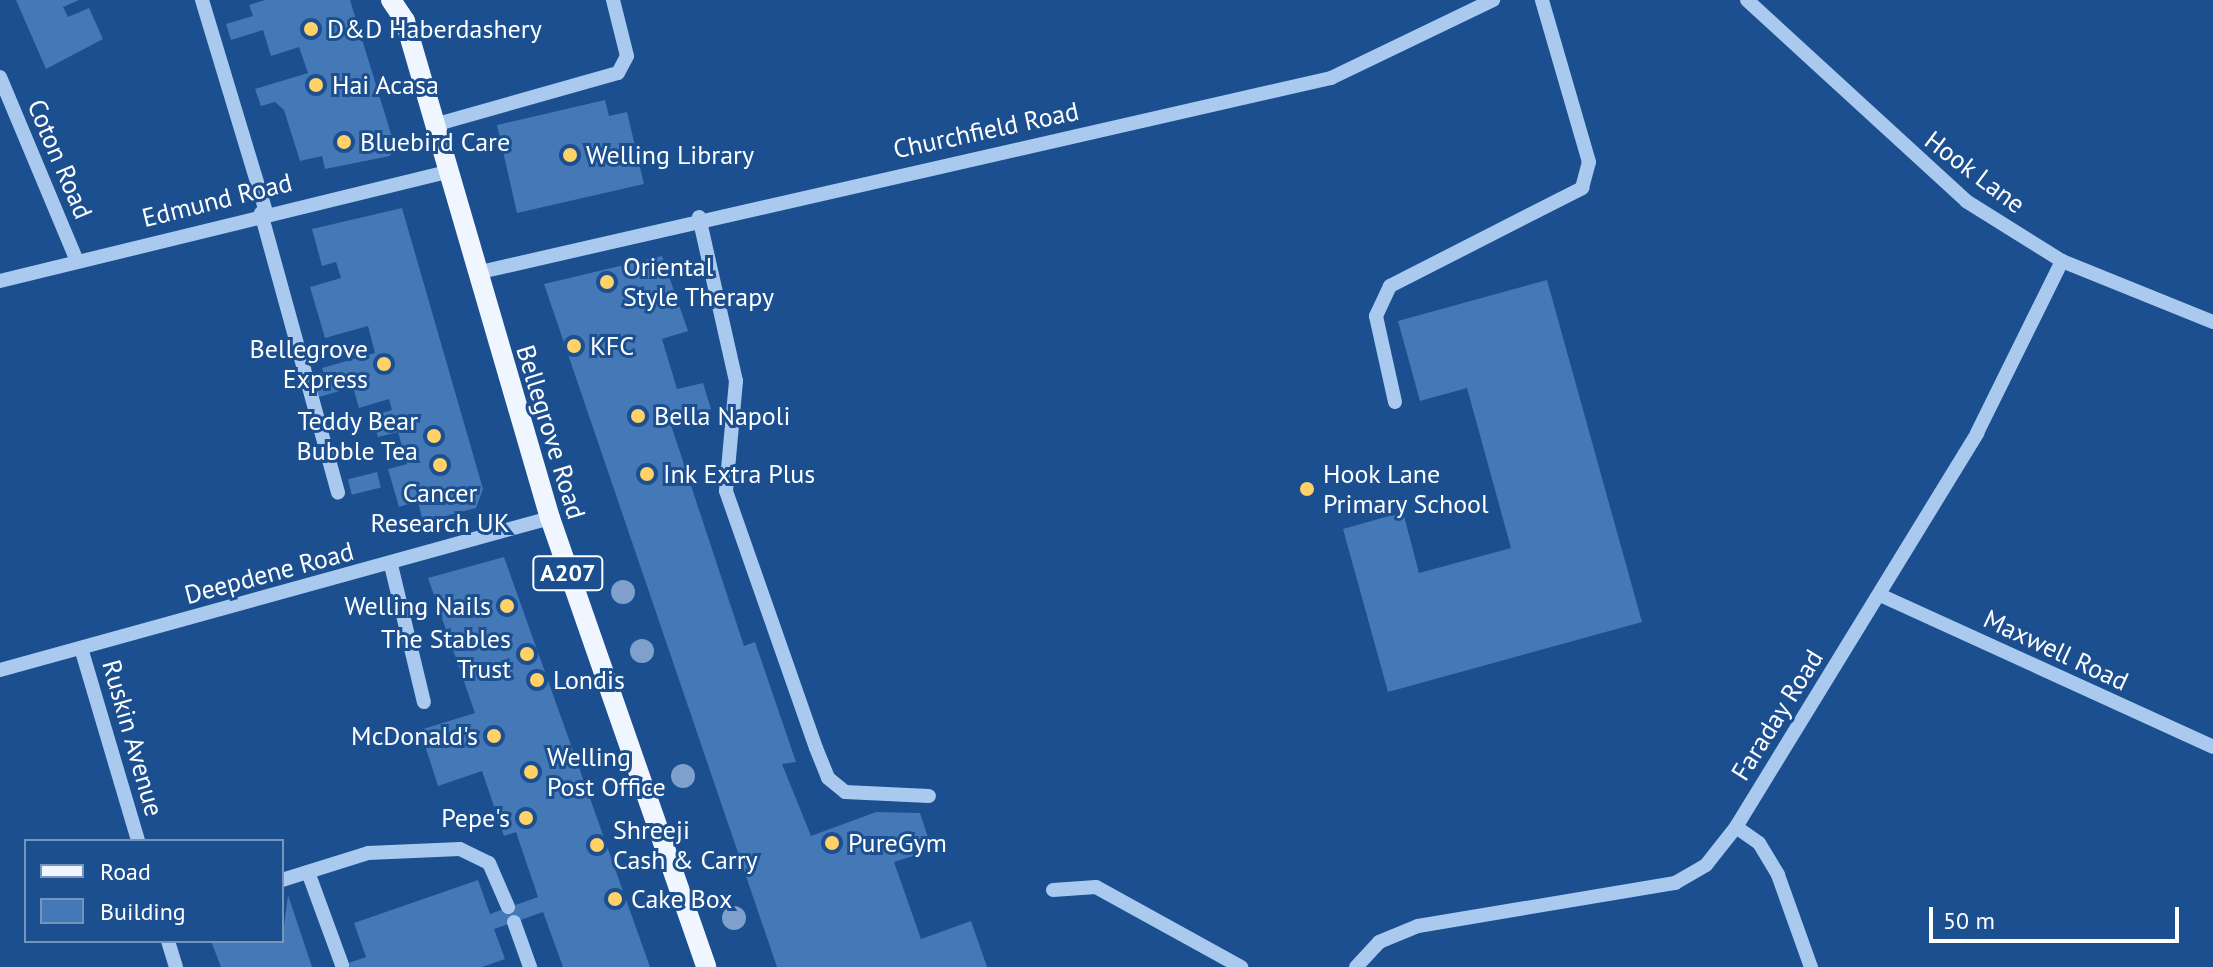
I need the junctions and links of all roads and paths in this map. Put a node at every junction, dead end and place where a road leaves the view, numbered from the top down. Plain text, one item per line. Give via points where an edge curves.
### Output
1 (202, 0) edge
2 (391, 0) edge
3 (409, 0) edge
4 (613, 0) edge
5 (1493, 0) edge
6 (1542, 0) edge
7 (1747, 0) edge
8 (405, 21) junction
9 (0, 77) edge
10 (434, 125) junction
11 (448, 172) junction
12 (263, 213) junction
13 (699, 217) junction
14 (76, 259) junction
15 (2062, 261) junction
16 (476, 273) junction
17 (0, 281) edge
18 (2213, 322) edge
19 (1395, 402) dead end
20 (338, 493) dead end
21 (550, 518) junction
22 (391, 565) junction
23 (1880, 595) junction
24 (81, 648) junction
25 (0, 670) edge
26 (424, 702) dead end
27 (2213, 747) edge
28 (929, 796) dead end
29 (1736, 827) junction
30 (137, 839) edge
31 (308, 872) junction
32 (284, 879) edge
33 (1053, 890) dead end
34 (508, 907) dead end
35 (514, 922) dead end
36 (169, 943) edge
37 (342, 965) dead end
38 (176, 967) edge
39 (530, 967) edge
40 (706, 967) edge
41 (1241, 967) edge
42 (1356, 967) edge
43 (1811, 967) edge

1 - 12 street
2 - 8 main road, Bellegrove Road / A207
3 - 8 main road, A207
4 - 10 street via 627,56 618,73
5 - 13 street, Churchfield Road via 1331,78
6 - 19 street via 1589,162 1582,188 1390,286 1376,316
7 - 15 street, Hook Lane via 1966,201
8 - 10 main road, Bellegrove Road / A207
9 - 14 street, Coton Road
10 - 11 main road, Bellegrove Road / A207
11 - 12 street, Edmund Road
11 - 16 main road, Bellegrove Road / A207
12 - 14 street, Edmund Road
12 - 20 street
13 - 16 street, Churchfield Road
13 - 28 street via 736,381 726,491 816,748 828,778 845,792
14 - 17 street, Edmund Road
15 - 18 street, Hook Lane
15 - 23 street, Faraday Road via 2017,361
16 - 21 main road, Bellegrove Road / A207
21 - 22 street, Deepdene Road
21 - 40 main road, Bellegrove Road / A207
22 - 24 street, Deepdene Road
22 - 26 street
23 - 27 street, Maxwell Road
23 - 29 street, Faraday Road
24 - 25 street, Deepdene Road
24 - 30 street, Ruskin Avenue
29 - 42 street, Faraday Road via 1706,865 1675,883 1418,926 1379,942
29 - 43 street via 1759,843 1778,875
31 - 32 street
31 - 34 street via 381,850 460,849 489,863
31 - 37 street
33 - 41 street via 1096,887
35 - 39 street
36 - 38 street

